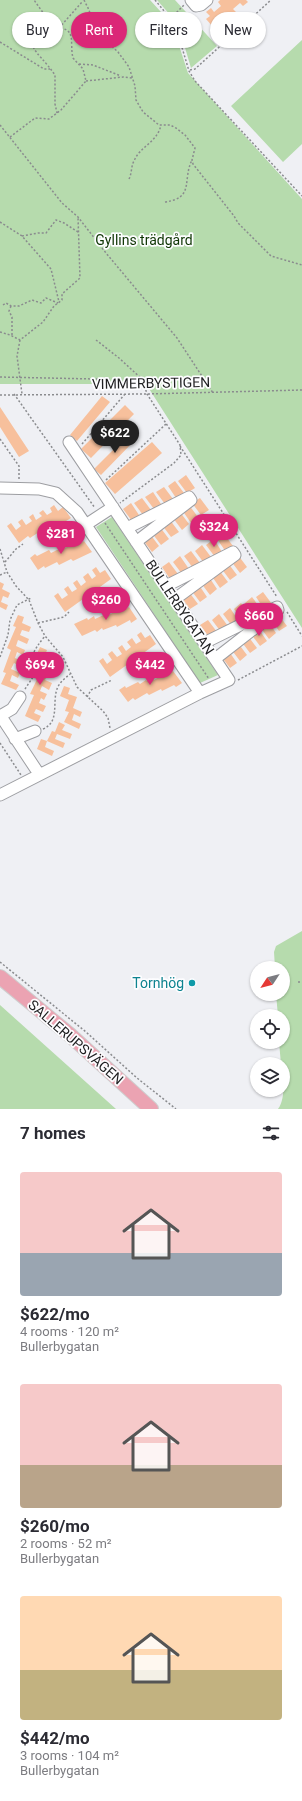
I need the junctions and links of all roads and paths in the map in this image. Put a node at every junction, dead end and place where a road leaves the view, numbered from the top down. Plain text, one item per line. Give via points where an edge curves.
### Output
1 (34, 0) edge
2 (84, 0) edge
3 (155, 0) edge
4 (207, 0) edge
5 (271, 0) edge
6 (188, 2) edge
7 (41, 12) edge
8 (166, 12) edge
9 (177, 12) edge
10 (63, 24) edge
11 (63, 29) edge
12 (0, 42) edge
13 (34, 48) edge
14 (183, 48) edge
15 (78, 64) junction
16 (50, 69) junction
17 (189, 71) junction
18 (122, 76) junction
19 (132, 78) junction
20 (86, 81) junction
21 (58, 113) junction
22 (0, 125) edge
23 (161, 125) junction
24 (10, 137) junction
25 (192, 160) junction
26 (129, 179) dead end
27 (302, 196) edge
28 (165, 202) dead end
29 (78, 216) junction
30 (0, 222) edge
31 (79, 232) junction
32 (22, 236) junction
33 (302, 265) edge
34 (58, 302) junction
35 (3, 305) dead end
36 (11, 306) junction
37 (0, 332) edge
38 (12, 336) junction
39 (20, 340) junction
40 (96, 340) dead end
41 (0, 377) edge
42 (20, 378) junction
43 (143, 380) junction
44 (302, 390) edge
45 (213, 392) junction
46 (14, 394) junction
47 (22, 394) junction
48 (125, 394) junction
49 (147, 394) junction
50 (0, 395) edge
51 (166, 424) junction
52 (0, 439) edge
53 (69, 442) dead end
54 (180, 445) junction
55 (75, 452) junction
56 (99, 486) junction
57 (20, 487) junction
58 (0, 488) edge
59 (113, 507) junction
60 (100, 516) junction
61 (87, 524) junction
62 (127, 528) junction
63 (136, 542) junction
64 (23, 544) dead end
65 (0, 549) edge
66 (4, 562) junction
67 (7, 572) junction
68 (0, 575) edge
69 (166, 586) junction
70 (30, 598) dead end
71 (175, 599) junction
72 (281, 603) dead end
73 (285, 610) dead end
74 (69, 612) dead end
75 (38, 623) junction
76 (45, 636) junction
77 (302, 636) edge
78 (204, 643) junction
79 (302, 646) edge
80 (0, 657) edge
81 (215, 659) junction
82 (70, 674) junction
83 (112, 680) dead end
84 (235, 682) dead end
85 (214, 687) junction
86 (200, 693) junction
87 (20, 697) joint
88 (87, 697) junction
89 (0, 715) edge
90 (36, 731) joint
91 (113, 737) junction
92 (15, 739) junction
93 (0, 744) edge
94 (39, 774) junction
95 (25, 782) junction
96 (0, 795) edge
97 (0, 962) edge
98 (0, 977) edge
99 (298, 982) dead end
100 (302, 982) edge
101 (151, 1109) edge
102 (176, 1109) edge

1 - 7 path
2 - 10 path
2 - 19 path via 95,31 124,59
3 - 8 path
4 - 6 street via 196,6
5 - 17 path via 195,69
6 - 9 path
11 - 15 path via 70,34 73,58
12 - 16 path via 44,69
13 - 16 path
14 - 17 path
15 - 18 path via 93,65
15 - 20 path via 86,75
16 - 21 path via 55,75 54,104
17 - 27 path via 195,81
18 - 19 path
18 - 20 path
19 - 23 path via 139,106
20 - 21 path
21 - 24 path via 48,119 35,118
22 - 24 path
23 - 25 path via 170,125 185,135 195,148
23 - 26 path via 156,138 133,161
24 - 29 path via 62,203
25 - 28 path via 185,194
25 - 33 path via 238,223 271,256
29 - 31 path
29 - 45 path via 177,338
30 - 32 path
31 - 32 path via 56,220 46,233
31 - 34 path via 80,278 62,294 62,300
32 - 34 path via 50,269 54,277
34 - 36 path via 46,298 41,303 32,300 19,306
34 - 39 path via 43,322
35 - 36 path via 6,302
36 - 38 path via 9,311 12,317
37 - 38 path
38 - 39 path
39 - 42 path via 17,356
40 - 43 path
41 - 42 path
42 - 43 path
42 - 47 path
43 - 49 path
44 - 45 path, VIMMERBYSTIGEN
45 - 49 path, VIMMERBYSTIGEN
46 - 47 path, VIMMERBYSTIGEN
46 - 50 path, VIMMERBYSTIGEN
46 - 60 path
47 - 48 path, VIMMERBYSTIGEN
48 - 49 path, VIMMERBYSTIGEN
48 - 55 path
49 - 51 path
51 - 54 path
51 - 56 path
52 - 57 path via 19,466
53 - 55 street, BULLERBYGATAN
54 - 59 path via 181,455 174,463
54 - 72 path
55 - 56 street, BULLERBYGATAN
56 - 59 street, BULLERBYGATAN
57 - 58 street
57 - 61 street via 56,493
59 - 60 street
59 - 62 street, BULLERBYGATAN
60 - 61 street
60 - 85 path
61 - 86 street
62 - 63 street, BULLERBYGATAN
62 - 63 street via 189,497 191,500
63 - 69 street, BULLERBYGATAN
64 - 66 path
65 - 66 path
66 - 67 path
67 - 68 path
67 - 75 path via 29,600
69 - 71 street, BULLERBYGATAN
69 - 71 street via 233,552 235,555
70 - 80 path via 18,605 10,620
71 - 78 street, BULLERBYGATAN
73 - 77 path
74 - 75 path via 64,617
75 - 76 path
76 - 82 path via 63,657
76 - 87 path via 35,649 30,662 33,677
78 - 81 street, BULLERBYGATAN
78 - 81 street via 276,607 278,610
79 - 84 path
81 - 85 street, BULLERBYGATAN via 229,680
82 - 88 path via 77,687
82 - 90 path via 57,688 55,714 51,725
83 - 88 path via 91,690
85 - 86 street, BULLERBYGATAN
86 - 91 street, BULLERBYGATAN
87 - 89 street via 12,709
88 - 91 path via 104,711
89 - 92 street
90 - 92 street
91 - 94 street, BULLERBYGATAN
92 - 94 street
93 - 95 path
94 - 95 street, BULLERBYGATAN
95 - 96 street, BULLERBYGATAN
97 - 102 path
98 - 101 main road, SALLERUPSVÄGEN via 70,1035
99 - 100 path

